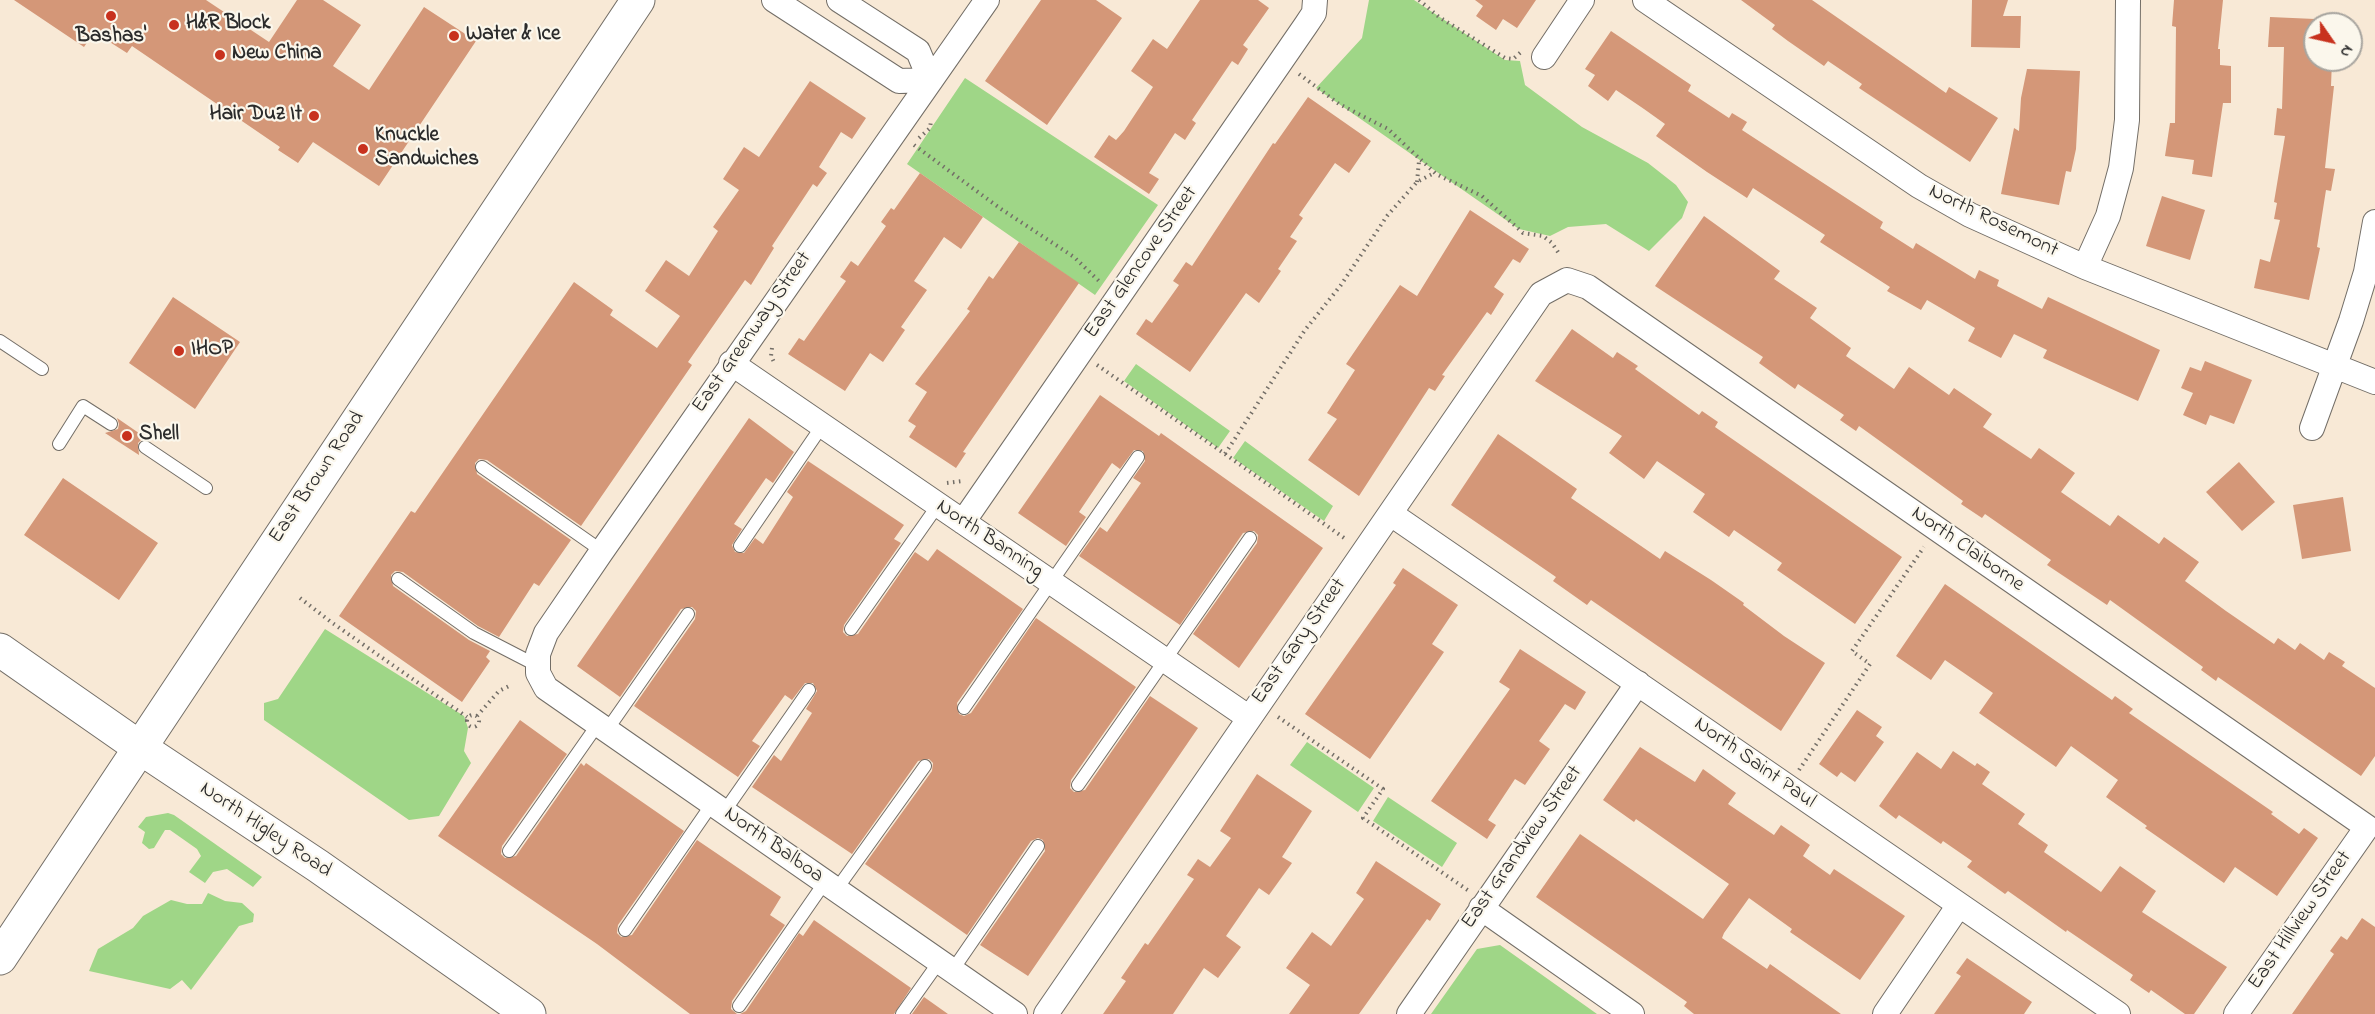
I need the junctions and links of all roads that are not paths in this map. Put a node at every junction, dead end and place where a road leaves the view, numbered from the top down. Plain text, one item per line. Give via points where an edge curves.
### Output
1 (638, 0) edge
2 (774, 0) edge
3 (839, 0) edge
4 (987, 0) edge
5 (1315, 0) edge
6 (1582, 0) edge
7 (1645, 0) edge
8 (2128, 0) edge
9 (1534, 51) road end
10 (930, 80) junction
11 (2375, 222) edge
12 (2085, 267) junction
13 (1564, 280) joint
14 (0, 341) edge
15 (731, 363) junction
16 (2335, 366) junction
17 (42, 369) dead end
18 (2375, 382) edge
19 (111, 424) dead end
20 (822, 426) junction
21 (2312, 428) dead end
22 (59, 444) dead end
23 (145, 447) dead end
24 (1138, 457) dead end
25 (482, 467) dead end
26 (206, 488) dead end
27 (938, 505) junction
28 (1391, 514) junction
29 (963, 522) junction
30 (1250, 538) dead end
31 (740, 546) dead end
32 (602, 551) junction
33 (398, 579) dead end
34 (1050, 582) junction
35 (688, 614) dead end
36 (851, 629) dead end
37 (0, 650) edge
38 (1163, 660) junction
39 (538, 669) junction
40 (1638, 683) junction
41 (809, 690) dead end
42 (964, 708) dead end
43 (1248, 717) junction
44 (602, 727) junction
45 (139, 747) junction
46 (925, 766) dead end
47 (1078, 785) dead end
48 (718, 808) junction
49 (2367, 827) joint
50 (1038, 846) dead end
51 (509, 851) dead end
52 (831, 886) junction
53 (1475, 899) junction
54 (1959, 905) junction
55 (625, 930) dead end
56 (0, 958) edge
57 (946, 966) junction
58 (739, 1006) dead end
59 (529, 1014) edge
60 (902, 1014) edge
61 (1014, 1014) edge
62 (1046, 1014) edge
63 (1409, 1014) edge
64 (1632, 1014) edge
65 (1885, 1014) edge
66 (2118, 1014) edge
67 (2236, 1014) edge

1 - 45 main road, East Brown Road
2 - 10 street via 899,81
3 - 10 street via 918,51
4 - 10 street, East Greenway Street
5 - 29 street, East Glencove Street via 1314,13 1306,25
6 - 9 street
7 - 12 street, North Rosemont via 1919,186
8 - 12 street via 2127,120 2121,168 2108,216
10 - 15 street, East Greenway Street
11 - 16 street via 2366,272
12 - 16 street, North Rosemont
13 - 28 street, East Gary Street via 1541,294
13 - 49 street, North Claiborne via 1588,287
14 - 17 lane
15 - 20 street, North Banning
15 - 32 street, East Greenway Street
16 - 18 street, North Rosemont
16 - 21 street
19 - 22 lane via 83,406
20 - 27 street, North Banning
20 - 31 lane
23 - 26 lane
24 - 34 lane
25 - 32 lane
27 - 29 street, North Banning
27 - 36 lane
28 - 40 street, North Saint Paul
28 - 43 street, East Gary Street
29 - 34 street, North Banning
30 - 38 lane
32 - 39 street, East Greenway Street via 546,633 538,654
33 - 39 lane via 474,633
34 - 38 street, North Banning
34 - 42 lane
35 - 44 lane
37 - 45 main road, North Higley Road
38 - 43 street, North Banning
38 - 47 lane
39 - 44 street, North Balboa via 546,688
40 - 53 street, East Grandview Street
40 - 54 street, North Saint Paul
41 - 48 lane
43 - 62 street, East Gary Street
44 - 48 street, North Balboa
44 - 51 lane
45 - 56 main road, East Brown Road
45 - 59 main road, North Higley Road
46 - 52 lane
48 - 52 street, North Balboa
48 - 55 lane
49 - 67 street, East Hillview Street
50 - 57 lane
52 - 57 street, North Balboa
52 - 58 lane
53 - 63 street, East Grandview Street
53 - 64 street
54 - 65 street
54 - 66 street, North Saint Paul
57 - 60 lane
57 - 61 street, North Balboa

